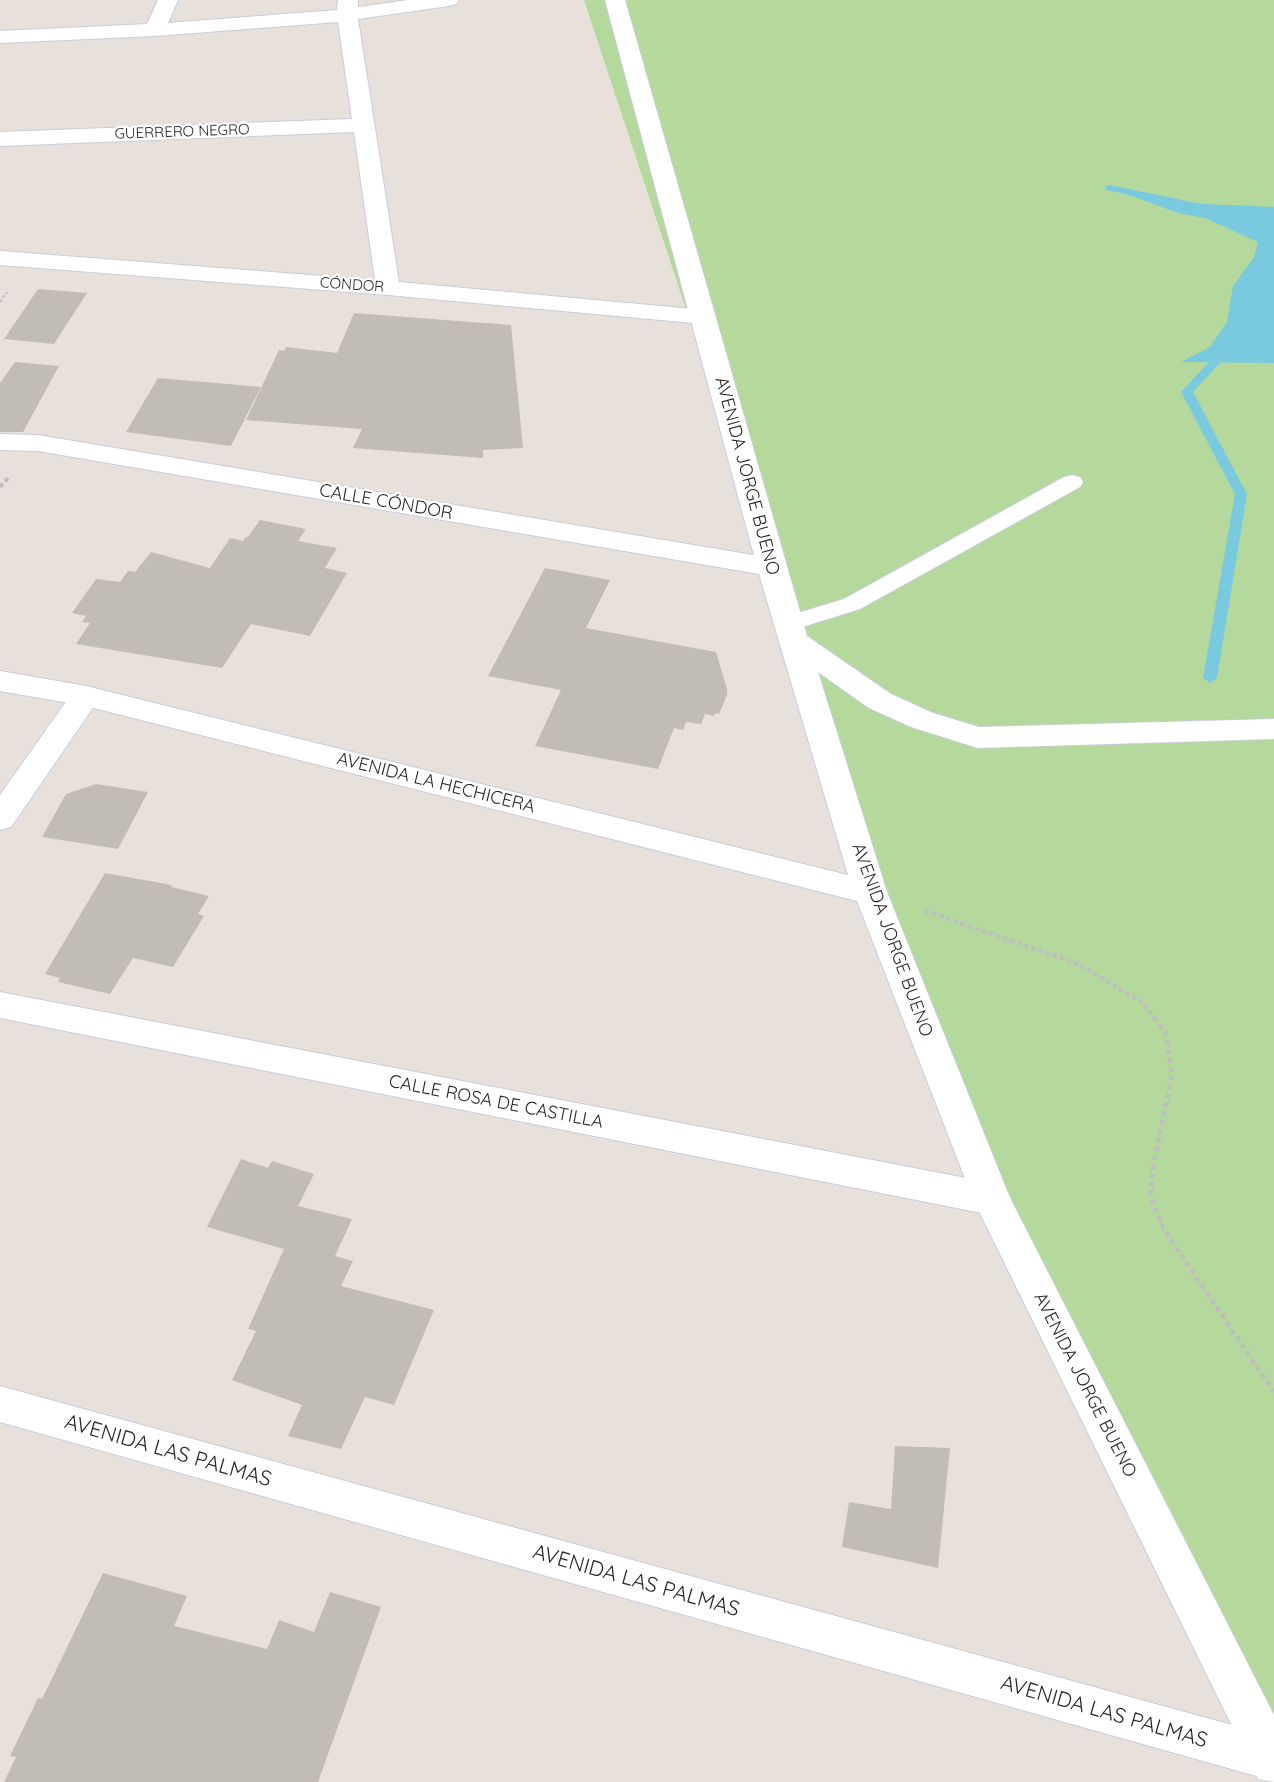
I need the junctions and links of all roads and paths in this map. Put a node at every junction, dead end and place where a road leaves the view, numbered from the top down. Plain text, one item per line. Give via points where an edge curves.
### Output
1 (168, 0) edge
2 (449, 0) edge
3 (615, 0) edge
4 (348, 8) edge
5 (155, 30) junction
6 (0, 37) edge
7 (363, 125) junction
8 (0, 139) edge
9 (0, 258) edge
10 (388, 288) junction
11 (704, 316) junction
12 (0, 442) edge
13 (1072, 482) dead end
14 (771, 567) junction
15 (791, 632) junction
16 (0, 681) edge
17 (86, 696) junction
18 (1274, 729) edge
19 (0, 819) edge
20 (870, 892) junction
21 (0, 1005) edge
22 (992, 1199) junction
23 (1274, 1392) edge
24 (0, 1404) edge
25 (1273, 1761) edge

1 - 5 street
2 - 4 street
3 - 11 street, AVENIDA JORGE BUENO
4 - 5 street
4 - 7 street
5 - 6 street
7 - 8 street, GUERRERO NEGRO
7 - 10 street
9 - 10 street, CÓNDOR
10 - 11 street, CÓNDOR
11 - 14 street, AVENIDA JORGE BUENO
12 - 14 street, CALLE CÓNDOR via 38,443
13 - 15 lane via 852,604
14 - 15 street, AVENIDA JORGE BUENO
15 - 18 street via 880,701 978,738
15 - 20 street, AVENIDA JORGE BUENO
16 - 17 street, AVENIDA LA HECHICERA
17 - 19 street
17 - 20 street, AVENIDA LA HECHICERA
20 - 22 street, AVENIDA JORGE BUENO
20 - 23 path via 1076,963 1142,1002 1165,1032 1172,1075 1150,1196 1163,1228
21 - 22 street, CALLE ROSA DE CASTILLA
22 - 25 street, AVENIDA JORGE BUENO
24 - 25 street, AVENIDA LAS PALMAS

